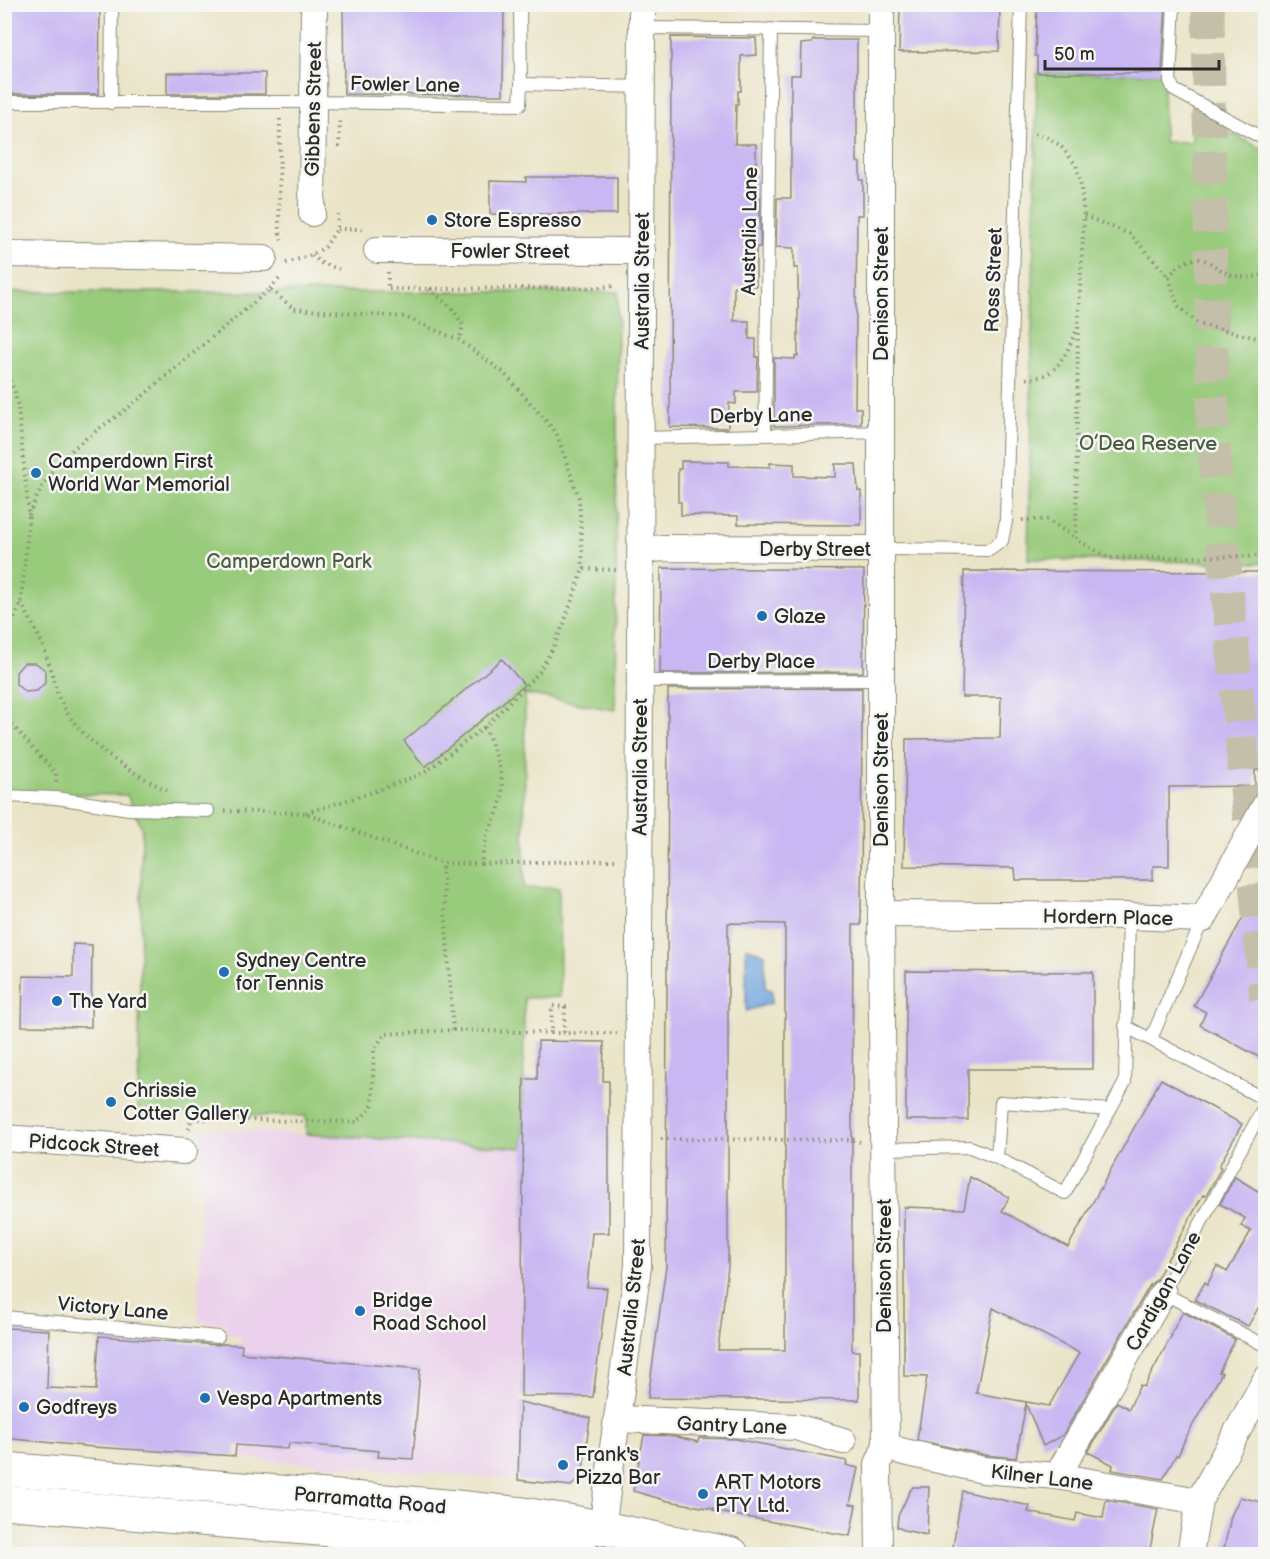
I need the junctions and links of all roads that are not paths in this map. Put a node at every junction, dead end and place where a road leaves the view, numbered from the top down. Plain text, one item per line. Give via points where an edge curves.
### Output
1 (112, 4) edge
2 (314, 4) edge
3 (520, 4) edge
4 (880, 4) edge
5 (1021, 4) edge
6 (1174, 4) edge
7 (642, 16) edge
8 (771, 29) junction
9 (881, 31) junction
10 (521, 84) junction
11 (642, 87) junction
12 (4, 102) edge
13 (313, 102) junction
14 (111, 103) junction
15 (1266, 140) edge
16 (312, 213) dead end
17 (377, 250) dead end
18 (642, 251) junction
19 (4, 254) edge
20 (264, 258) road end
21 (882, 432) junction
22 (765, 434) junction
23 (641, 438) junction
24 (880, 549) junction
25 (989, 550) joint
26 (641, 560) junction
27 (882, 680) junction
28 (640, 681) junction
29 (4, 796) edge
30 (1266, 804) edge
31 (208, 811) road end
32 (881, 914) junction
33 (1129, 916) junction
34 (1203, 919) junction
35 (1125, 1026) junction
36 (1151, 1039) junction
37 (1266, 1102) edge
38 (1110, 1110) junction
39 (4, 1138) edge
40 (883, 1149) junction
41 (184, 1151) road end
42 (997, 1158) junction
43 (1163, 1293) junction
44 (4, 1317) edge
45 (218, 1337) dead end
46 (1266, 1346) edge
47 (1266, 1379) edge
48 (618, 1419) junction
49 (843, 1441) dead end
50 (886, 1445) junction
51 (4, 1470) edge
52 (1057, 1476) junction
53 (1199, 1501) junction
54 (4, 1502) edge
55 (602, 1528) junction
56 (583, 1554) edge
57 (732, 1554) edge
58 (879, 1554) edge
59 (1190, 1554) edge

1 - 14 lane
2 - 13 street, Gibbens Street
3 - 10 lane
4 - 9 street, Denison Street
5 - 25 lane, Ross Street via 1006,521 1002,541
6 - 15 lane via 1170,81 1174,90
7 - 8 lane
7 - 11 street, Australia Street
8 - 9 lane
8 - 22 lane, Australia Lane
9 - 21 street, Denison Street
10 - 11 lane
10 - 13 lane, Fowler Lane via 520,105
11 - 18 street, Australia Street
12 - 14 lane, Fowler Lane
13 - 14 lane, Fowler Lane
13 - 16 street, Gibbens Street
17 - 18 street, Fowler Street
18 - 23 street, Australia Street
19 - 20 street
21 - 22 lane, Derby Lane
21 - 24 street, Denison Street
22 - 23 lane, Derby Lane
23 - 26 street, Australia Street
24 - 25 lane, Derby Street
24 - 26 street, Derby Street via 664,548
24 - 27 street, Denison Street
26 - 28 street, Australia Street
27 - 28 lane, Derby Place
27 - 32 street, Denison Street
28 - 48 street, Australia Street via 638,1266
29 - 31 lane via 57,798 129,809
30 - 34 street
32 - 33 street, Hordern Place
32 - 40 street, Denison Street
33 - 34 street, Hordern Place
33 - 35 lane
34 - 36 lane
35 - 36 lane
35 - 38 lane via 1125,1082
36 - 37 lane
37 - 43 lane, Cardigan Lane
38 - 42 lane via 1001,1102
38 - 42 lane via 1065,1193
39 - 41 street, Pidcock Street
40 - 42 lane via 970,1147
40 - 50 street, Denison Street
43 - 46 lane
43 - 52 street, Cardigan Lane
44 - 45 lane, Victory Lane
47 - 53 street
48 - 49 street, Gantry Lane via 796,1427
48 - 55 street, Australia Street
50 - 52 street, Kilner Lane via 983,1470
50 - 58 street, Denison Street via 878,1464
51 - 55 highway, Parramatta Road via 468,1508
52 - 53 street, Kilner Lane
53 - 59 street
54 - 56 highway, Parramatta Road via 527,1545
55 - 57 highway, Parramatta Road

